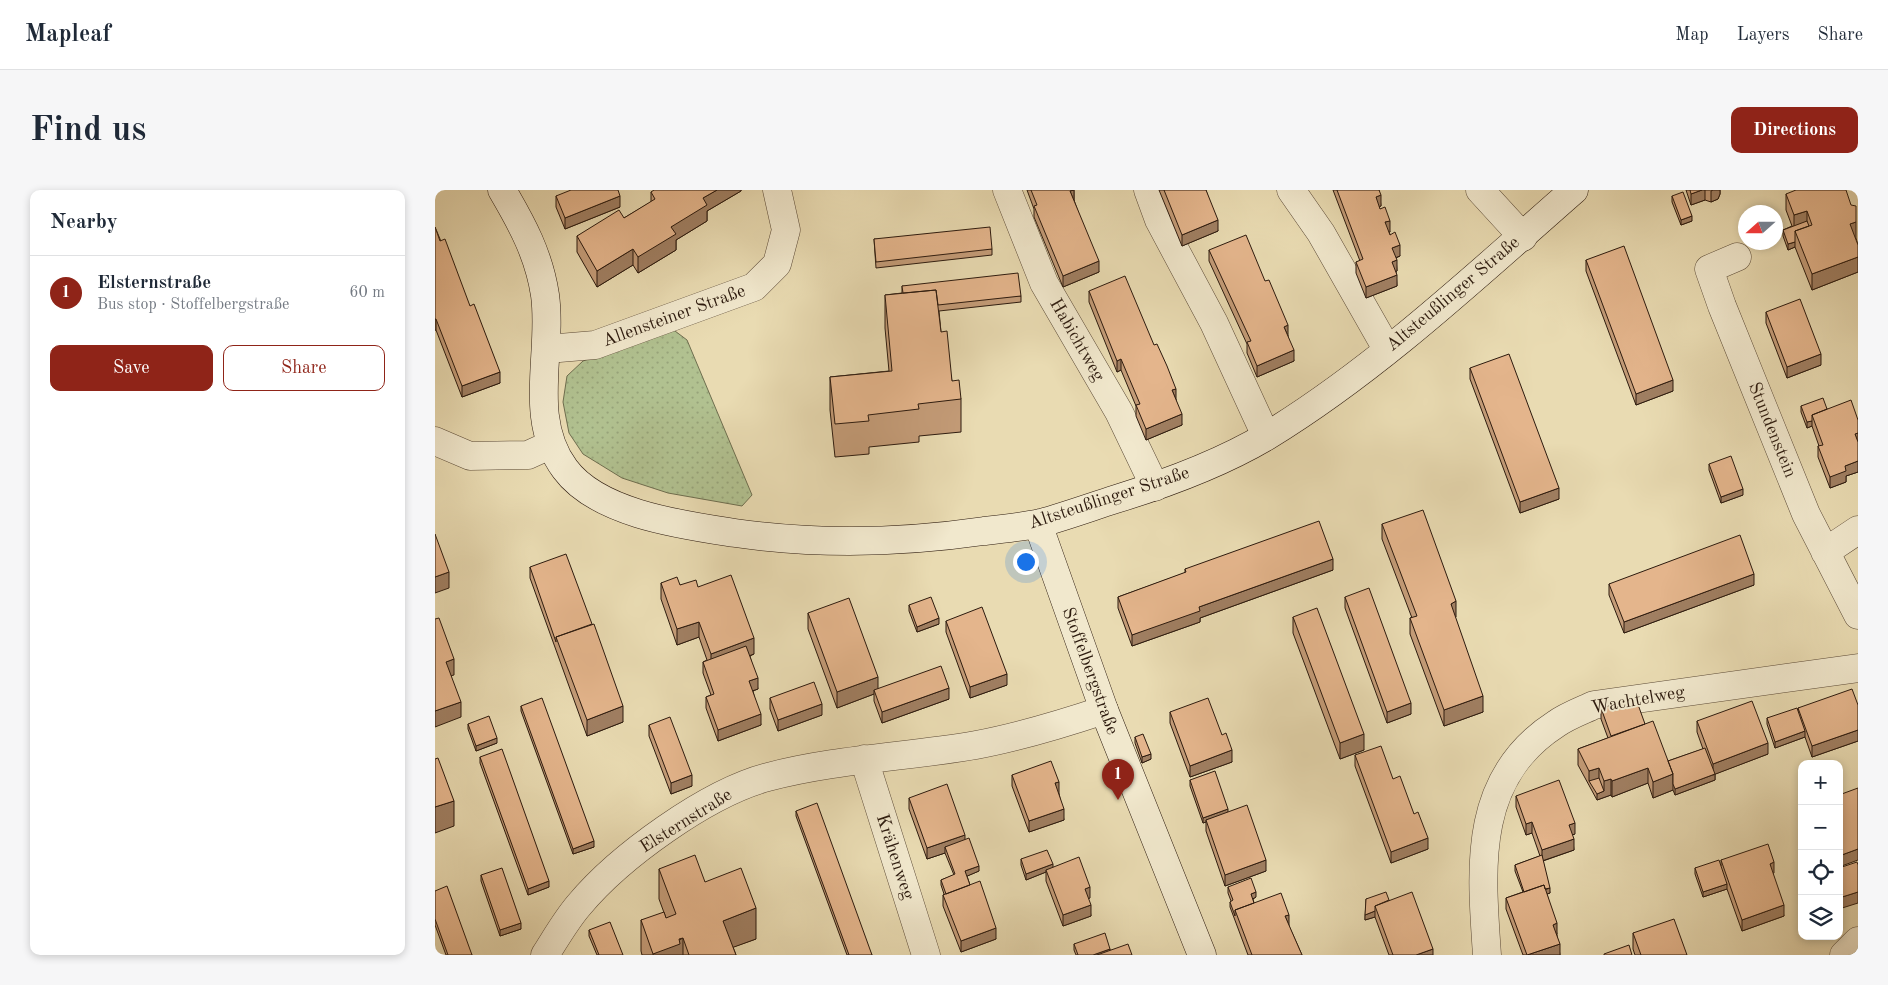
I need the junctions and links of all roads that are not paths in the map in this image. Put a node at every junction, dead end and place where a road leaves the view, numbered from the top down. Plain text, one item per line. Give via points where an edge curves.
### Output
1 (502, 190) edge
2 (777, 190) edge
3 (1007, 190) edge
4 (1148, 190) edge
5 (1291, 190) edge
6 (1480, 190) edge
7 (1574, 190) edge
8 (1523, 237) junction
9 (1737, 257) dead end
10 (1387, 349) junction
11 (547, 350) junction
12 (1266, 436) junction
13 (435, 442) edge
14 (550, 445) junction
15 (1155, 487) junction
16 (1038, 524) junction
17 (1858, 530) edge
18 (1825, 552) junction
19 (1858, 615) edge
20 (1858, 668) edge
21 (1104, 710) junction
22 (864, 760) junction
23 (1858, 941) edge
24 (545, 955) edge
25 (926, 955) edge
26 (1202, 955) edge
27 (1487, 955) edge
28 (1844, 955) edge

1 - 11 street via 537,257 545,298
2 - 11 street, Allensteiner Straße via 786,230 777,264 754,287 595,346
3 - 15 street, Habichtweg via 1045,284 1119,412
4 - 12 street via 1159,220 1214,323
5 - 10 street via 1321,234
6 - 8 street
7 - 8 street, Altsteußlinger Straße
8 - 10 street, Altsteußlinger Straße
9 - 18 street, Stundenstein via 1709,268 1789,473
10 - 12 street, Altsteußlinger Straße via 1312,407
11 - 14 street via 542,404
12 - 15 street, Altsteußlinger Straße via 1223,460
13 - 14 street via 469,456 528,455
14 - 16 street, Altsteußlinger Straße via 566,471 600,498 639,514 704,528 768,538 882,542
15 - 16 street, Altsteußlinger Straße
16 - 21 street, Stoffelbergstraße
17 - 18 street
18 - 19 street, Stundenstein
20 - 27 street, Wachtelweg via 1593,705 1555,724 1515,760 1492,804 1483,860
21 - 22 street, Elsternstraße via 1059,725 977,744
21 - 26 street, Stoffelbergstraße
22 - 24 street, Elsternstraße via 806,768 765,778 723,795 679,821 624,860 585,899
22 - 25 street, Krähenweg
23 - 28 street

